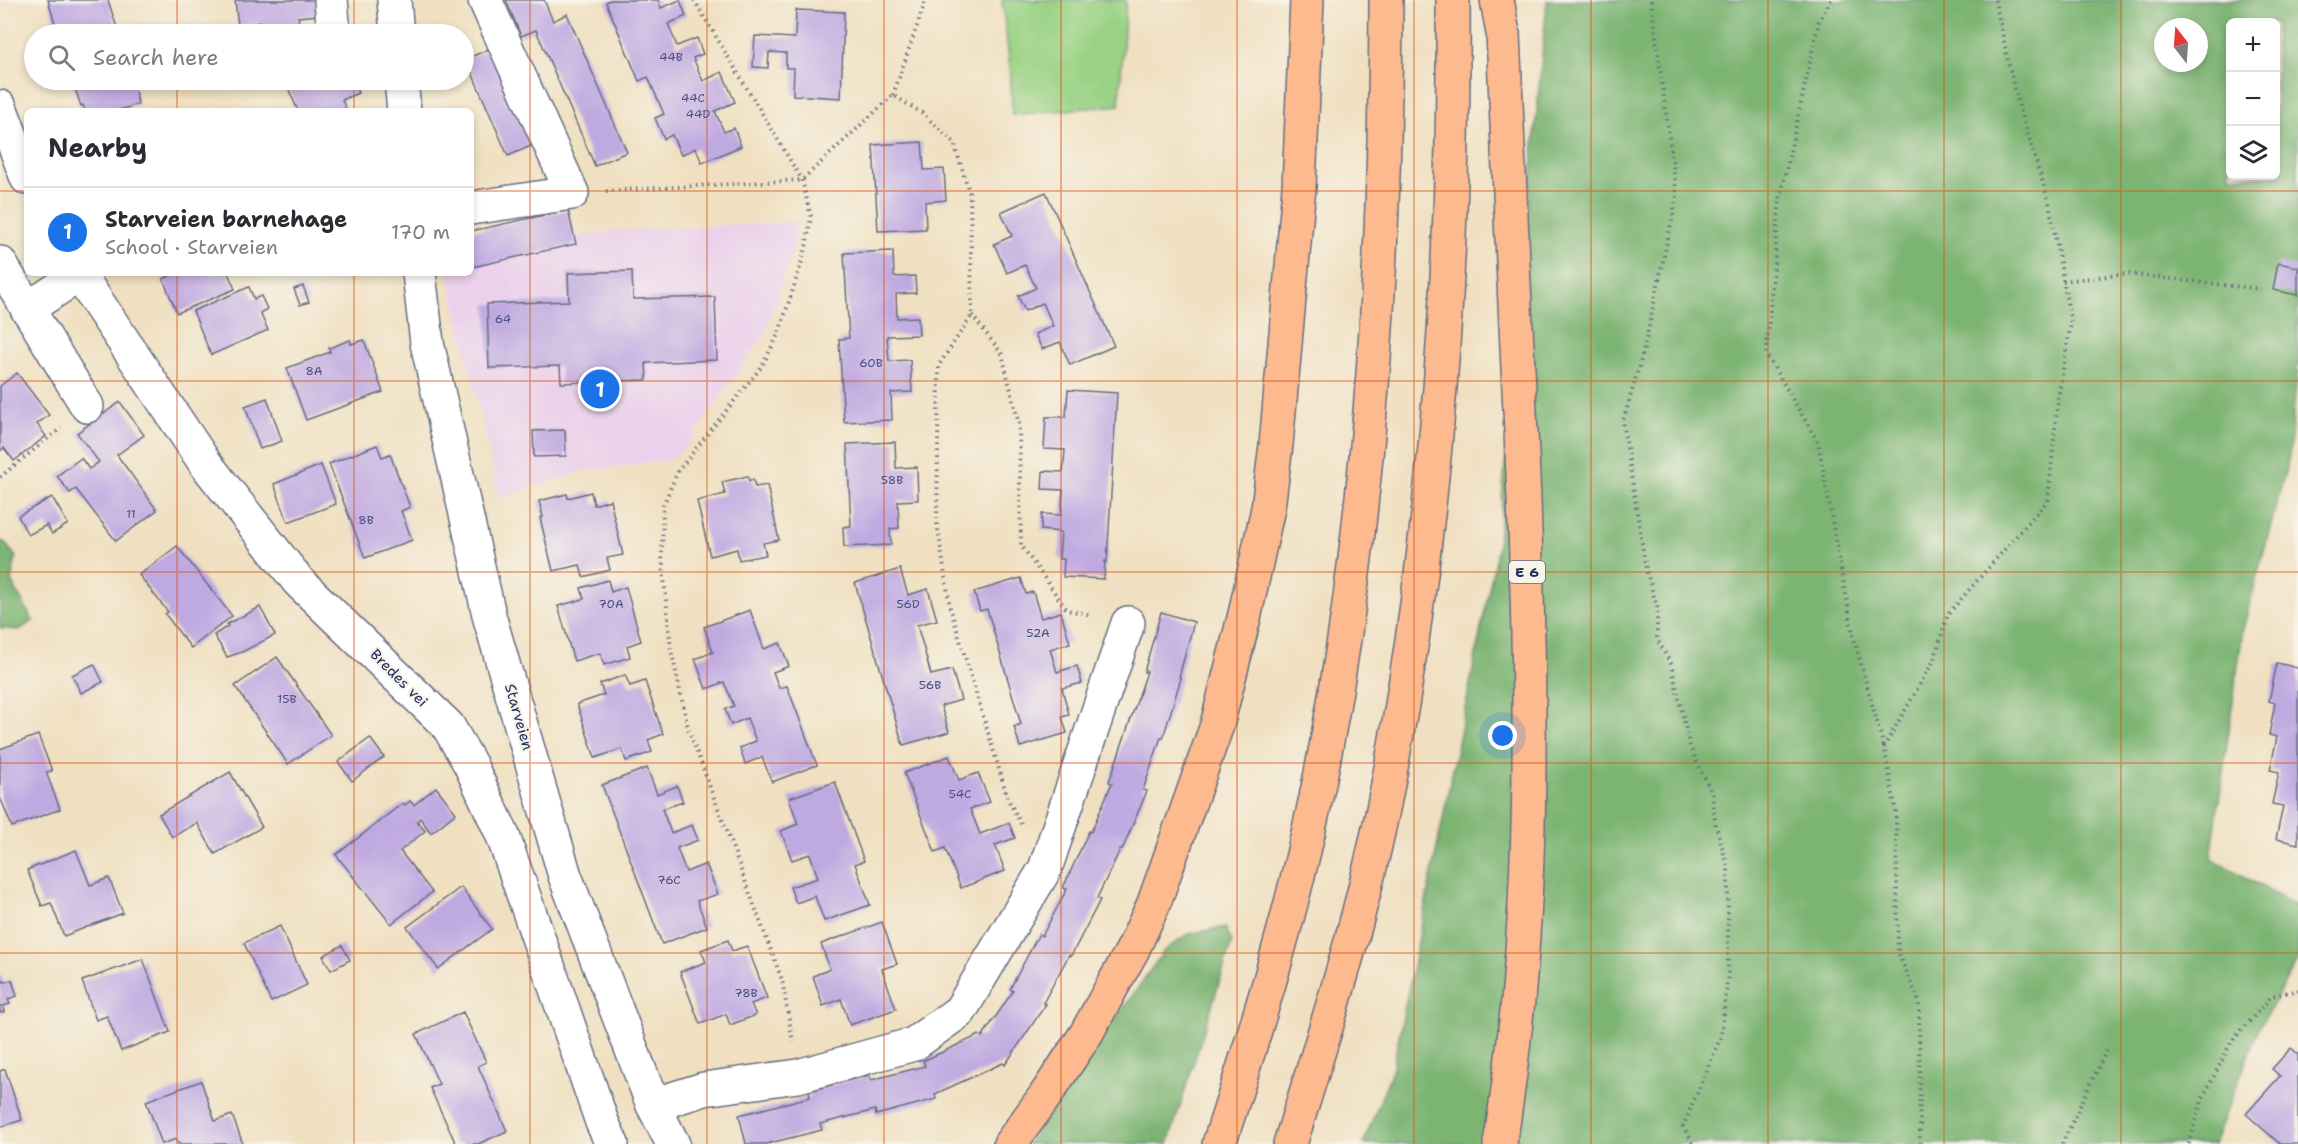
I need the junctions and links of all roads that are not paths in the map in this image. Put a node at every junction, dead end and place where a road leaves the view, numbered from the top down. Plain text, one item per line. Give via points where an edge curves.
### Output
1 (394, 0) edge
2 (485, 0) edge
3 (1307, 0) edge
4 (1386, 0) edge
5 (1453, 0) edge
6 (1497, 0) edge
7 (396, 24) edge
8 (402, 90) edge
9 (0, 107) edge
10 (404, 108) edge
11 (24, 170) edge
12 (474, 208) edge
13 (0, 263) edge
14 (75, 276) edge
15 (79, 276) edge
16 (419, 276) edge
17 (27, 309) junction
18 (87, 406) road end
19 (1128, 623) road end
20 (653, 1105) junction
21 (612, 1144) edge
22 (673, 1144) edge
23 (1010, 1144) edge
24 (1219, 1144) edge
25 (1290, 1144) edge
26 (1500, 1144) edge

1 - 7 street
2 - 12 street via 572,193
3 - 23 highway via 1299,187 1276,445 1268,508 1217,725 1154,903 1133,949 1086,1034
4 - 24 highway via 1374,353 1346,622 1321,773 1291,903 1255,1034
5 - 25 highway via 1444,346 1431,498 1414,622 1388,785 1358,914
6 - 26 highway, E 6 via 1503,33 1530,707 1529,842 1522,958 1511,1080
8 - 10 street
9 - 11 street
13 - 17 street
14 - 17 street
15 - 21 street, Bredes vei via 205,463 299,582 448,726 470,764 502,836
16 - 20 street, Starveien via 427,343 490,619 566,876
17 - 18 street
19 - 20 street via 1045,869 960,1011 914,1044 798,1076 704,1089
20 - 22 street, Starveien

